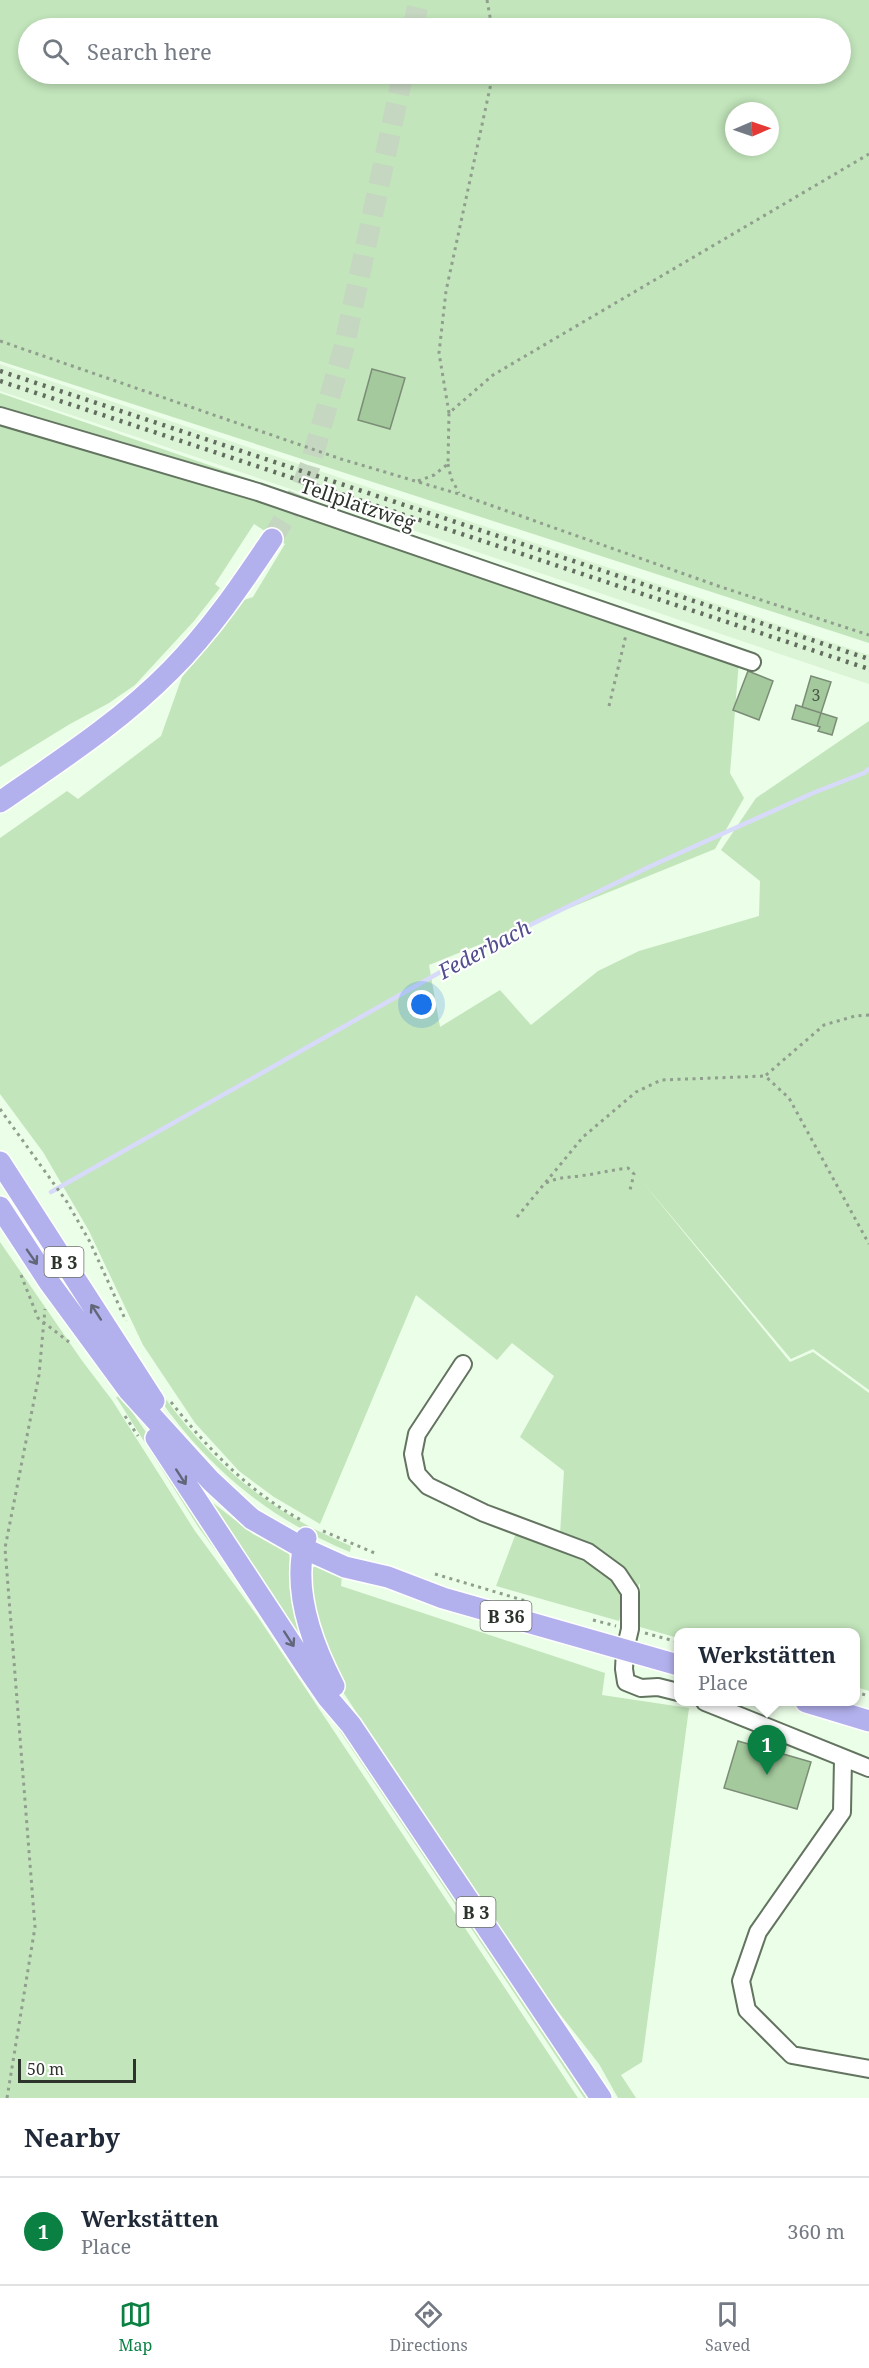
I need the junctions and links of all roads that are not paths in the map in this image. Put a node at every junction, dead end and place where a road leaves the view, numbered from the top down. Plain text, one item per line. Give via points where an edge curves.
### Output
1 (0, 416) edge
2 (272, 539) tunnel mouth
3 (752, 662) dead end
4 (0, 802) edge
5 (0, 1162) edge
6 (0, 1207) edge
7 (463, 1364) dead end
8 (129, 1391) junction
9 (309, 1535) junction
10 (625, 1650) junction
11 (674, 1664) edge
12 (674, 1691) edge
13 (717, 1706) edge
14 (822, 1706) edge
15 (869, 1721) edge
16 (351, 1725) junction
17 (843, 1759) junction
18 (869, 1768) edge
19 (869, 2068) edge
20 (601, 2098) edge

1 - 3 lane, Tellplatzweg via 258,492
2 - 4 main road via 210,627 171,670 99,733
9 -> 5 main road, B 3 via 256,1507 192,1448 153,1400
6 -> 8 main road, B 3
7 - 10 lane via 417,1434 413,1454 417,1474 428,1486 484,1513 588,1552 618,1574 630,1592 630,1629
8 - 9 main road, B 36 via 235,1505 273,1533
8 -> 16 main road, B 3 via 296,1651
9 - 10 main road, B 36 via 345,1567 387,1567 443,1598
9 - 16 main road, B 3 via 301,1578 308,1623 322,1664
10 - 11 main road, B 36
10 - 12 lane via 626,1682 641,1688
13 - 17 lane
14 - 15 main road
16 - 20 main road, B 3
17 - 18 lane
17 - 19 lane via 842,1812 758,1932 741,1981 747,2010 792,2055

